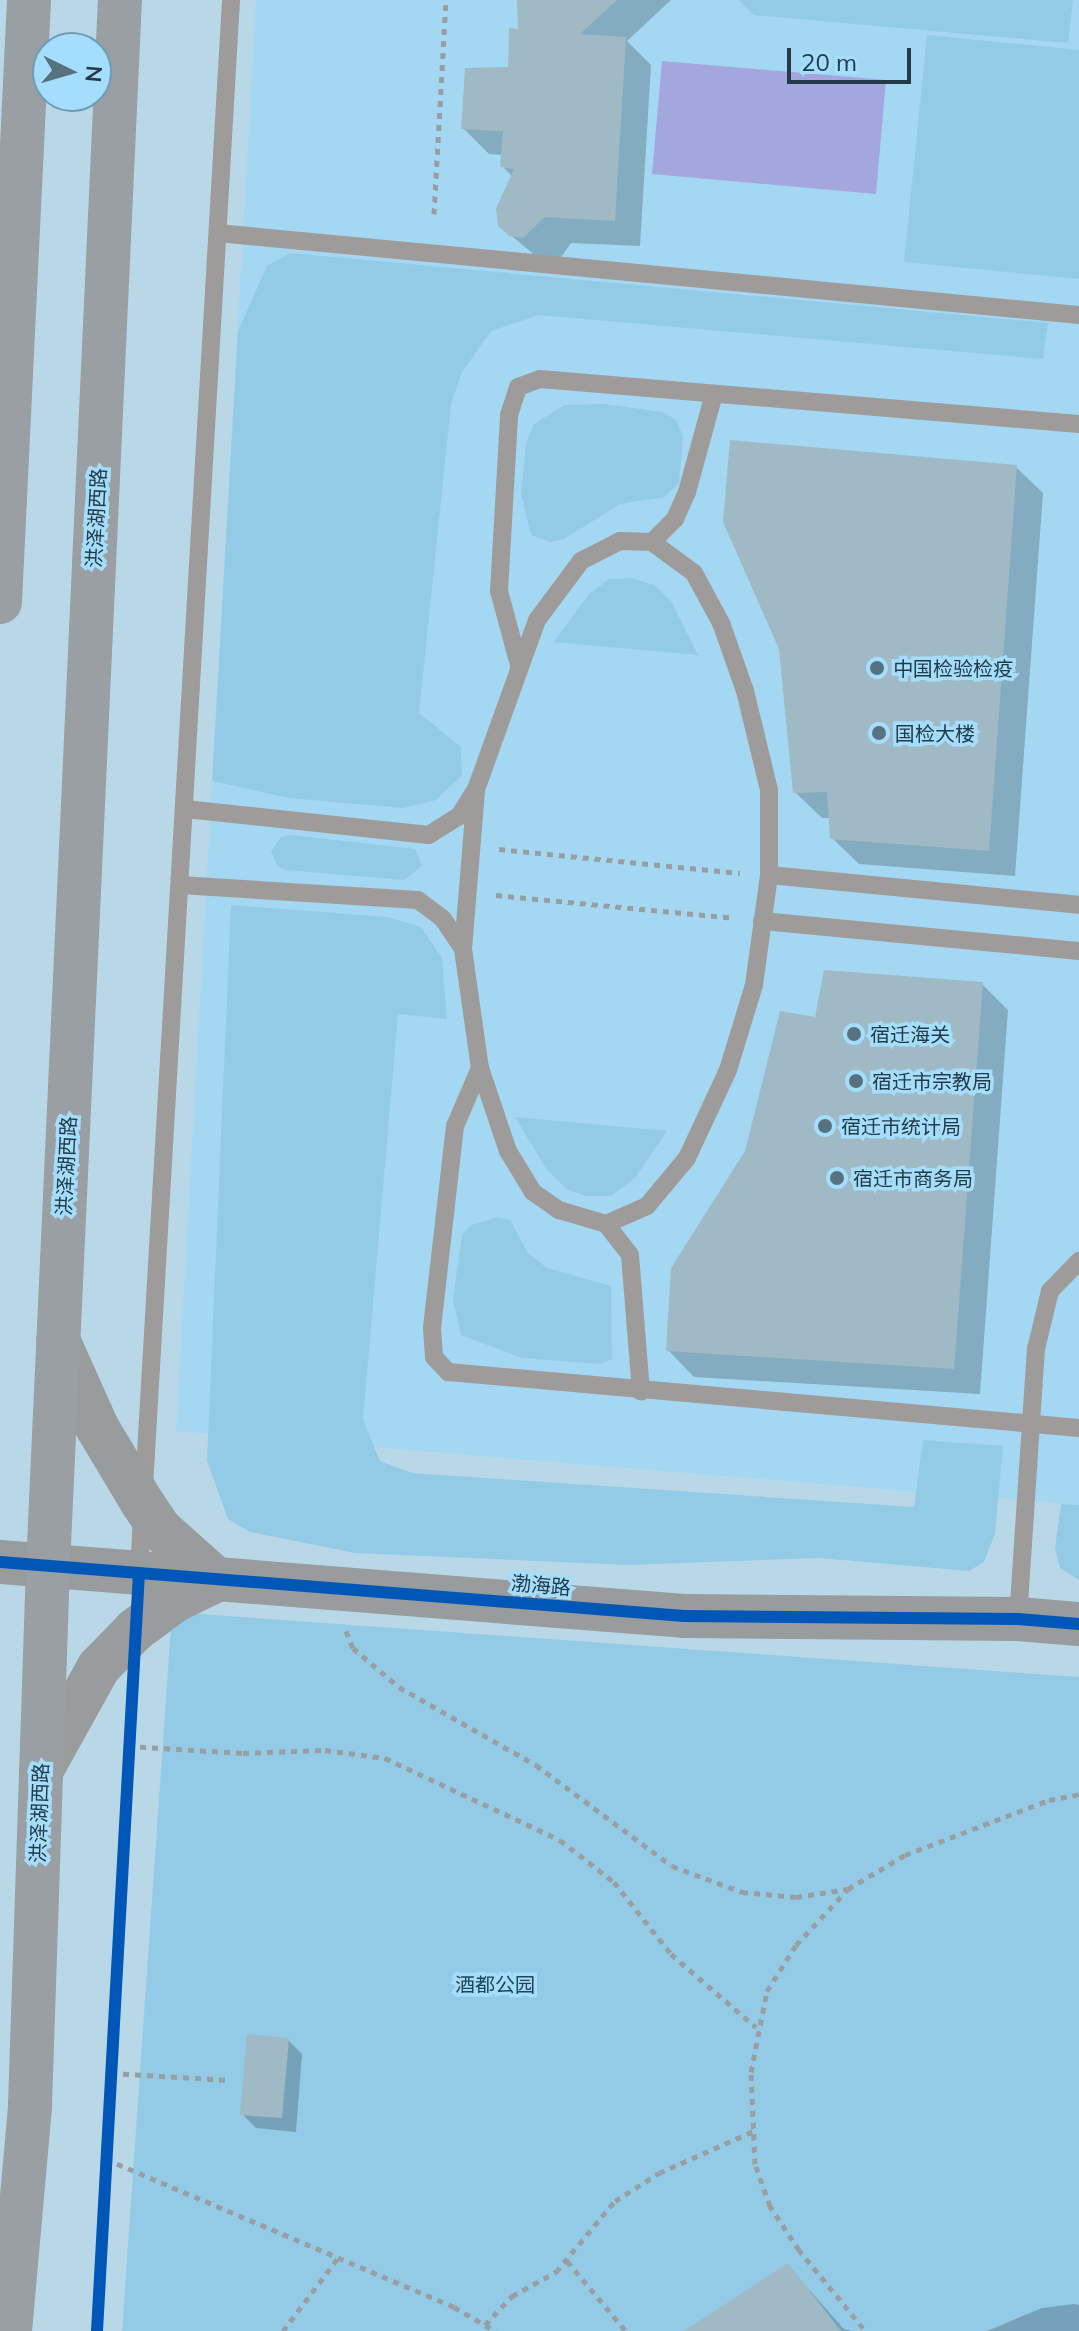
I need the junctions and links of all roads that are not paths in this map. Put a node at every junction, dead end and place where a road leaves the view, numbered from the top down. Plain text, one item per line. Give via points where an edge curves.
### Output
1 (29, 0) edge
2 (120, 0) edge
3 (231, 0) edge
4 (218, 233) junction
5 (1079, 315) edge
6 (714, 394) junction
7 (1079, 424) edge
8 (652, 542) junction
9 (0, 602) edge
10 (519, 665) junction
11 (476, 789) junction
12 (185, 809) junction
13 (769, 875) junction
14 (180, 885) junction
15 (1079, 905) edge
16 (762, 921) junction
17 (463, 949) junction
18 (1079, 951) edge
19 (480, 1068) junction
20 (606, 1224) junction
21 (1079, 1261) edge
22 (58, 1340) junction
23 (641, 1392) junction
24 (1031, 1424) junction
25 (1079, 1428) edge
26 (143, 1504) junction
27 (0, 1562) edge
28 (48, 1566) junction
29 (139, 1573) junction
30 (217, 1580) junction
31 (1018, 1619) junction
32 (1079, 1624) edge
33 (41, 1771) junction
34 (30, 2105) junction
35 (10, 2331) edge
36 (24, 2331) edge

1 - 9 main road
2 - 22 main road, 洪泽湖西路
3 - 4 lane
4 - 5 lane
4 - 12 lane
6 - 7 lane
6 - 8 lane via 687,492 675,519
6 - 10 lane via 540,379 518,387 509,415 499,591
8 - 10 lane via 620,541 581,561 537,620
8 - 13 lane via 694,573 721,623 745,691 769,790
10 - 11 lane
11 - 12 lane via 459,816 429,835
11 - 17 lane
12 - 14 lane
13 - 15 lane
13 - 16 lane
14 - 17 lane via 418,900 443,919
14 - 26 lane
16 - 18 lane
16 - 20 lane via 754,985 728,1070 687,1158 647,1206
17 - 19 lane
19 - 20 lane via 508,1151 533,1192 559,1210
19 - 23 lane via 455,1126 432,1328 434,1357 448,1372 485,1379
20 - 23 lane via 630,1255
21 - 24 lane via 1050,1291 1036,1349
22 - 26 street via 97,1427
22 - 28 main road, 洪泽湖西路
23 - 24 lane
24 - 25 lane
24 - 31 lane
26 - 29 lane
26 - 30 street via 160,1529
27 - 28 street, 渤海路
28 - 29 street, 渤海路
28 - 33 main road, 洪泽湖西路
29 - 30 street, 渤海路
30 - 31 street, 渤海路 via 684,1616
30 - 33 street via 164,1608 99,1667
31 - 32 street, 渤海路
33 - 34 main road, 洪泽湖西路
34 - 35 main road, 洪泽湖西路
34 - 36 main road

